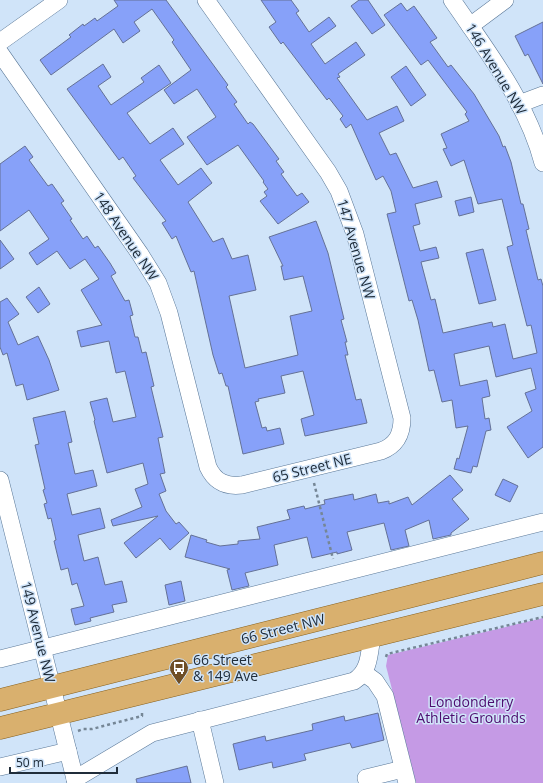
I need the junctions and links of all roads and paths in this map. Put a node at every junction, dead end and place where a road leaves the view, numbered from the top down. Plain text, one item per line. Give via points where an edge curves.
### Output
1 (59, 0) edge
2 (206, 0) edge
3 (452, 0) edge
4 (505, 0) edge
5 (470, 26) junction
6 (0, 42) edge
7 (0, 53) edge
8 (543, 95) edge
9 (519, 104) junction
10 (543, 163) edge
11 (398, 439) joint
12 (310, 469) junction
13 (0, 480) edge
14 (222, 484) joint
15 (543, 522) edge
16 (8, 545) edge
17 (543, 563) edge
18 (336, 574) junction
19 (543, 594) edge
20 (372, 636) junction
21 (42, 649) junction
22 (0, 659) edge
23 (364, 673) junction
24 (52, 687) junction
25 (0, 700) edge
26 (142, 711) dead end
27 (59, 713) junction
28 (200, 720) junction
29 (0, 728) edge
30 (83, 729) dead end
31 (68, 751) junction
32 (0, 767) edge
33 (405, 776) edge
34 (75, 781) edge
35 (215, 783) edge
36 (368, 783) edge

1 - 6 street
2 - 11 street, 147 Avenue NW via 328,172 345,204 402,418
3 - 5 street, 146 Avenue NW
4 - 5 street
5 - 9 street, 146 Avenue NW via 496,63
7 - 14 street, 148 Avenue NW via 158,283 170,313 208,467 211,474
8 - 9 street
9 - 10 street, 146 Avenue NW
11 - 12 street, 65 Street NE via 381,451
12 - 14 street, 65 Street NE via 242,486
12 - 18 path
13 - 16 street, 149 Avenue NW
15 - 18 street
16 - 21 street, 149 Avenue NW
17 - 24 main road, 66 Street NW
18 - 21 street
19 - 20 main road, 66 Street NW
20 - 23 street via 368,665
20 - 27 main road, 66 Street NW
21 - 22 street
21 - 24 street, 149 Avenue NW
23 - 28 street via 360,678 346,684
23 - 33 street via 375,681 385,696
24 - 25 main road, 66 Street NW
24 - 27 street, 149 Avenue NW
26 - 30 path via 142,716
27 - 29 main road, 66 Street NW
27 - 31 street, 149 Avenue NW
28 - 34 street via 145,736
28 - 35 street
31 - 32 street
31 - 34 street, 149 Avenue NW
33 - 36 street via 366,778

